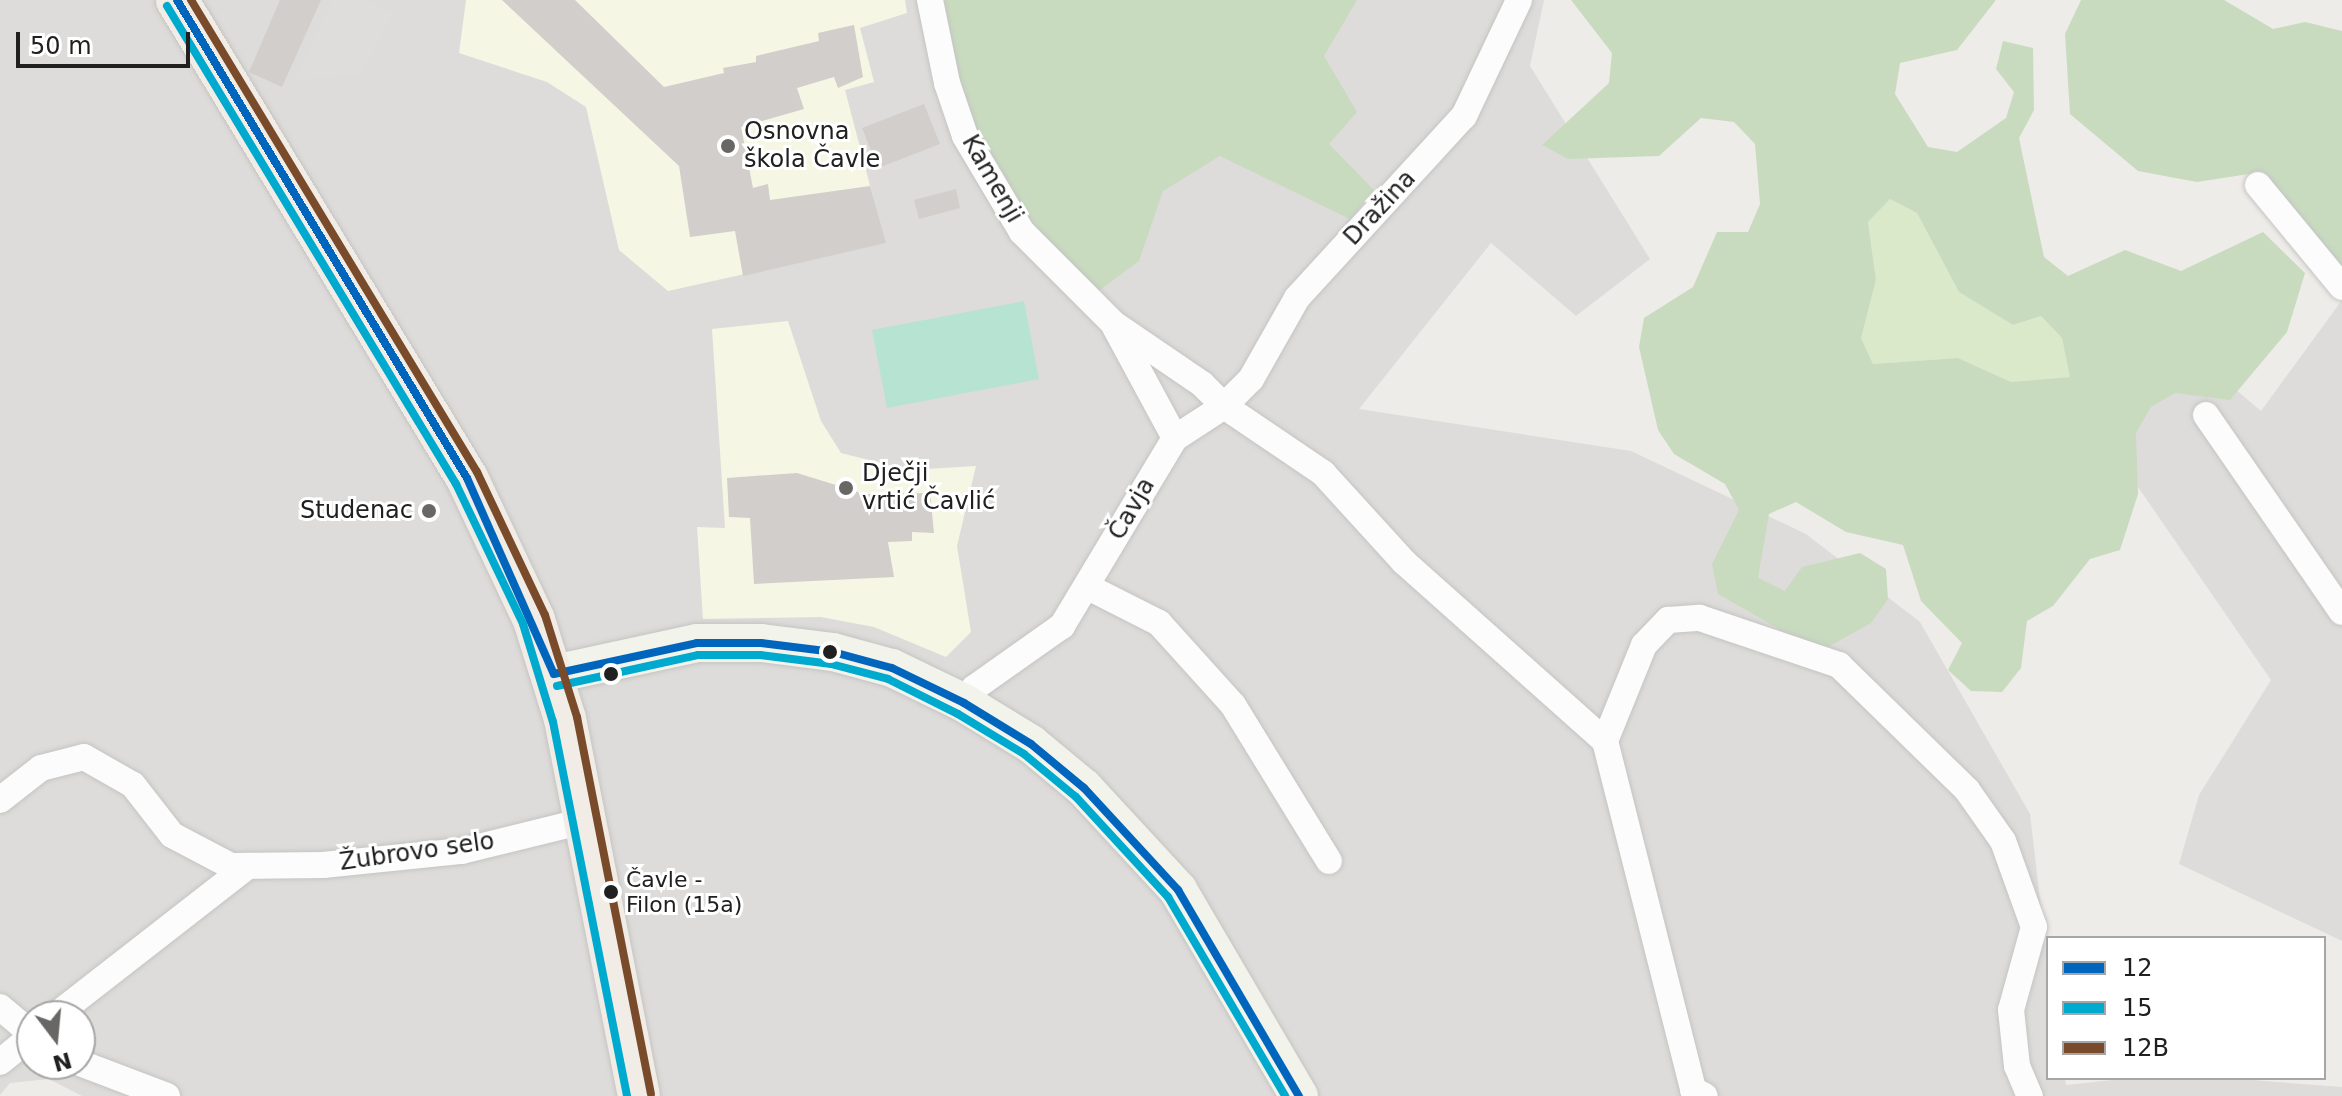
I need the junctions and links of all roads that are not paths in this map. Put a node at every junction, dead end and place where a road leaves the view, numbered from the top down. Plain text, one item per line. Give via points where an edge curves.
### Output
1 (177, 0) edge
2 (930, 0) edge
3 (1519, 0) edge
4 (2258, 185) dead end
5 (2342, 287) edge
6 (1114, 324) junction
7 (1224, 406) junction
8 (2206, 415) dead end
9 (1175, 438) junction
10 (1088, 587) junction
11 (2342, 612) edge
12 (554, 674) junction
13 (964, 703) junction
14 (1605, 741) junction
15 (0, 800) edge
16 (584, 821) junction
17 (1329, 861) dead end
18 (248, 866) junction
19 (76, 1000) edge
20 (0, 1007) edge
21 (16, 1021) edge
22 (16, 1048) edge
23 (0, 1062) edge
24 (96, 1069) edge
25 (1292, 1093) edge
26 (167, 1096) edge
27 (639, 1096) edge
28 (1705, 1096) edge
29 (2030, 1096) edge

1 - 12 main road via 467,478
2 - 6 street, Kamenji via 947,83 965,136 1022,232
3 - 7 street, Dražina via 1464,116 1297,298 1251,379
4 - 5 street
6 - 7 street, Kamenji via 1202,384
6 - 9 street, Kamenji
7 - 9 street, Čavja
7 - 14 street via 1323,473 1404,562
8 - 11 street
9 - 10 street, Čavja
10 - 13 street, Čavja via 1062,626 974,688
10 - 17 street via 1159,623 1233,705
12 - 13 main road via 697,643 761,643 833,652 892,668
12 - 16 main road
13 - 25 main road via 1031,744 1084,788 1178,890 1231,973
14 - 28 street via 1693,1090
14 - 29 street via 1644,645 1668,620 1700,618 1839,665 1967,790 2003,841 2034,927 2011,1010 2017,1066
15 - 18 street, Žubrovo selo via 41,768 84,757 133,785 172,835 231,866
16 - 18 street, Žubrovo selo via 462,851 323,865
16 - 27 main road
18 - 19 street
20 - 21 street
22 - 23 street
24 - 26 street

